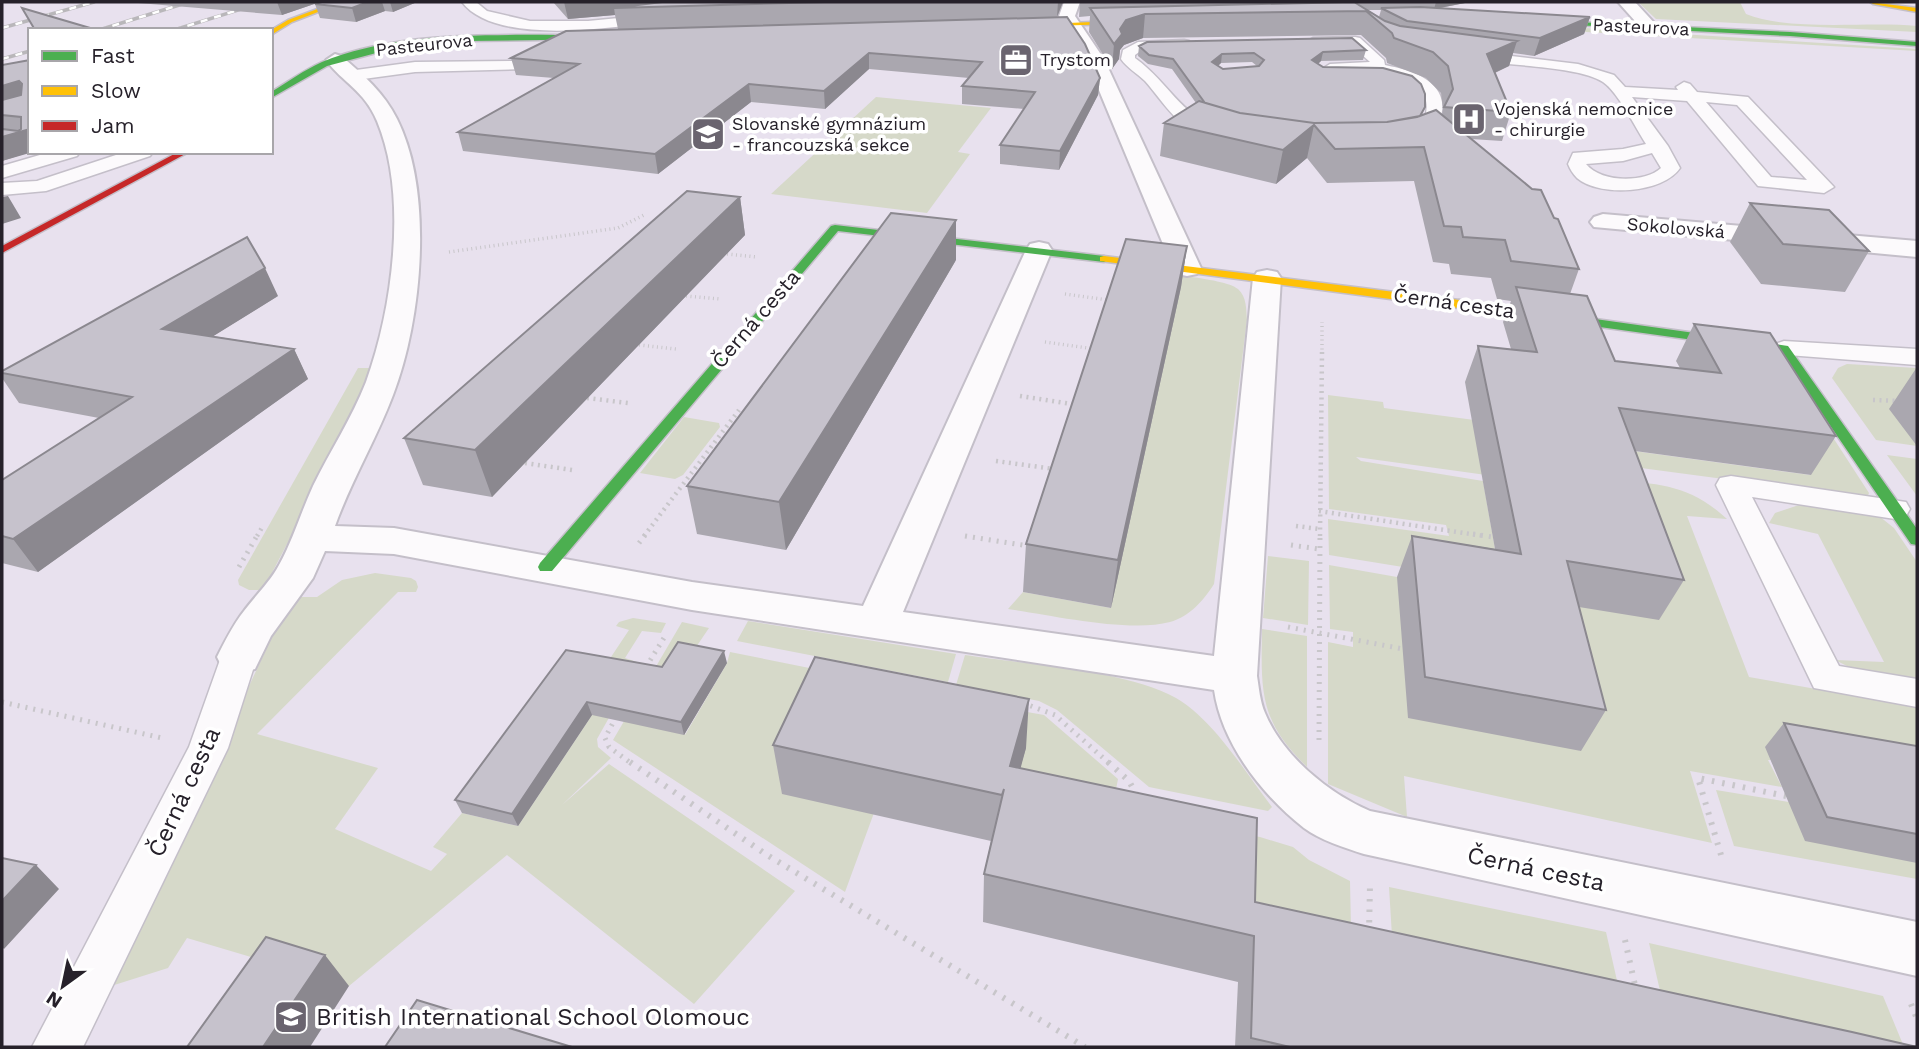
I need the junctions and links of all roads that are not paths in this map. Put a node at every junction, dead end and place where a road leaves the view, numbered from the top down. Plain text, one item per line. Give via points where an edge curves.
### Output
1 (341, 2) edge
2 (468, 2) edge
3 (1626, 2) edge
4 (1873, 2) edge
5 (1913, 10) edge
6 (1072, 13) edge
7 (680, 15) dead end
8 (1513, 20) edge
9 (1156, 22) dead end
10 (1010, 25) edge
11 (1650, 27) junction
12 (667, 31) edge
13 (273, 32) edge
14 (1790, 34) junction
15 (588, 37) junction
16 (1917, 37) edge
17 (628, 38) edge
18 (1303, 42) edge
19 (1196, 44) edge
20 (1917, 44) edge
21 (1450, 52) edge
22 (333, 62) junction
23 (520, 66) edge
24 (1376, 67) junction
25 (1321, 69) edge
26 (1145, 72) junction
27 (1164, 72) edge
28 (1676, 77) dead end
29 (1724, 80) dead end
30 (1620, 91) junction
31 (273, 95) edge
32 (1691, 96) junction
33 (1742, 100) junction
34 (1233, 135) edge
35 (1395, 142) edge
36 (1659, 146) dead end
37 (64, 154) edge
38 (139, 154) edge
39 (181, 154) edge
40 (2, 172) edge
41 (39, 187) junction
42 (2, 189) edge
43 (2, 209) edge
44 (1603, 222) dead end
45 (1917, 249) edge
46 (2, 250) edge
47 (1039, 250) junction
48 (1187, 268) junction
49 (1268, 278) junction
50 (1784, 349) junction
51 (1917, 357) edge
52 (1895, 509) junction
53 (310, 538) junction
54 (1917, 540) edge
55 (546, 567) junction
56 (877, 623) junction
57 (239, 657) joint
58 (1234, 676) junction
59 (1917, 693) edge
60 (1917, 949) edge
61 (57, 1047) edge

1 - 13 main road
2 - 7 lane via 488,16 539,25 604,24
3 - 11 street
4 - 5 main road
6 - 9 main road
6 - 10 main road
6 - 48 street
8 - 11 main road, Pasteurova
11 - 14 main road, Pasteurova
12 - 15 main road, Pasteurova
14 - 16 main road
14 - 20 main road
15 - 17 main road, Pasteurova
15 - 22 main road, Pasteurova via 418,42
18 - 24 lane via 1355,41 1378,61
19 - 26 lane via 1143,45 1130,50 1129,61
21 - 30 lane via 1591,72 1613,81
22 - 23 lane
22 - 31 main road, Pasteurova
22 - 53 street, Černá cesta via 381,109 402,159 406,259 378,393
24 - 25 lane
24 - 35 lane via 1418,81 1432,95 1434,118 1427,132
26 - 27 lane
26 - 34 lane via 1184,119
28 - 32 lane
29 - 33 lane
30 - 32 lane
30 - 36 lane
32 - 33 lane
32 - 33 lane via 1765,182 1824,187
37 - 40 lane
38 - 41 lane
39 - 46 main road
41 - 42 lane
41 - 43 lane
44 - 45 street, Sokolovská
47 - 48 main road, Černá cesta
47 - 55 main road, Černá cesta via 835,228
47 - 56 street
48 - 49 main road, Černá cesta
49 - 50 main road, Černá cesta
49 - 58 street, Černá cesta
50 - 51 lane
50 - 52 main road
52 - 54 main road
52 - 59 lane via 1731,485 1827,678
53 - 55 street via 394,541
53 - 57 street, Černá cesta via 299,566
55 - 56 street via 692,596
56 - 58 street
57 - 61 lane, Černá cesta via 208,748
58 - 60 street, Černá cesta via 1241,714 1284,778 1324,814 1364,832

